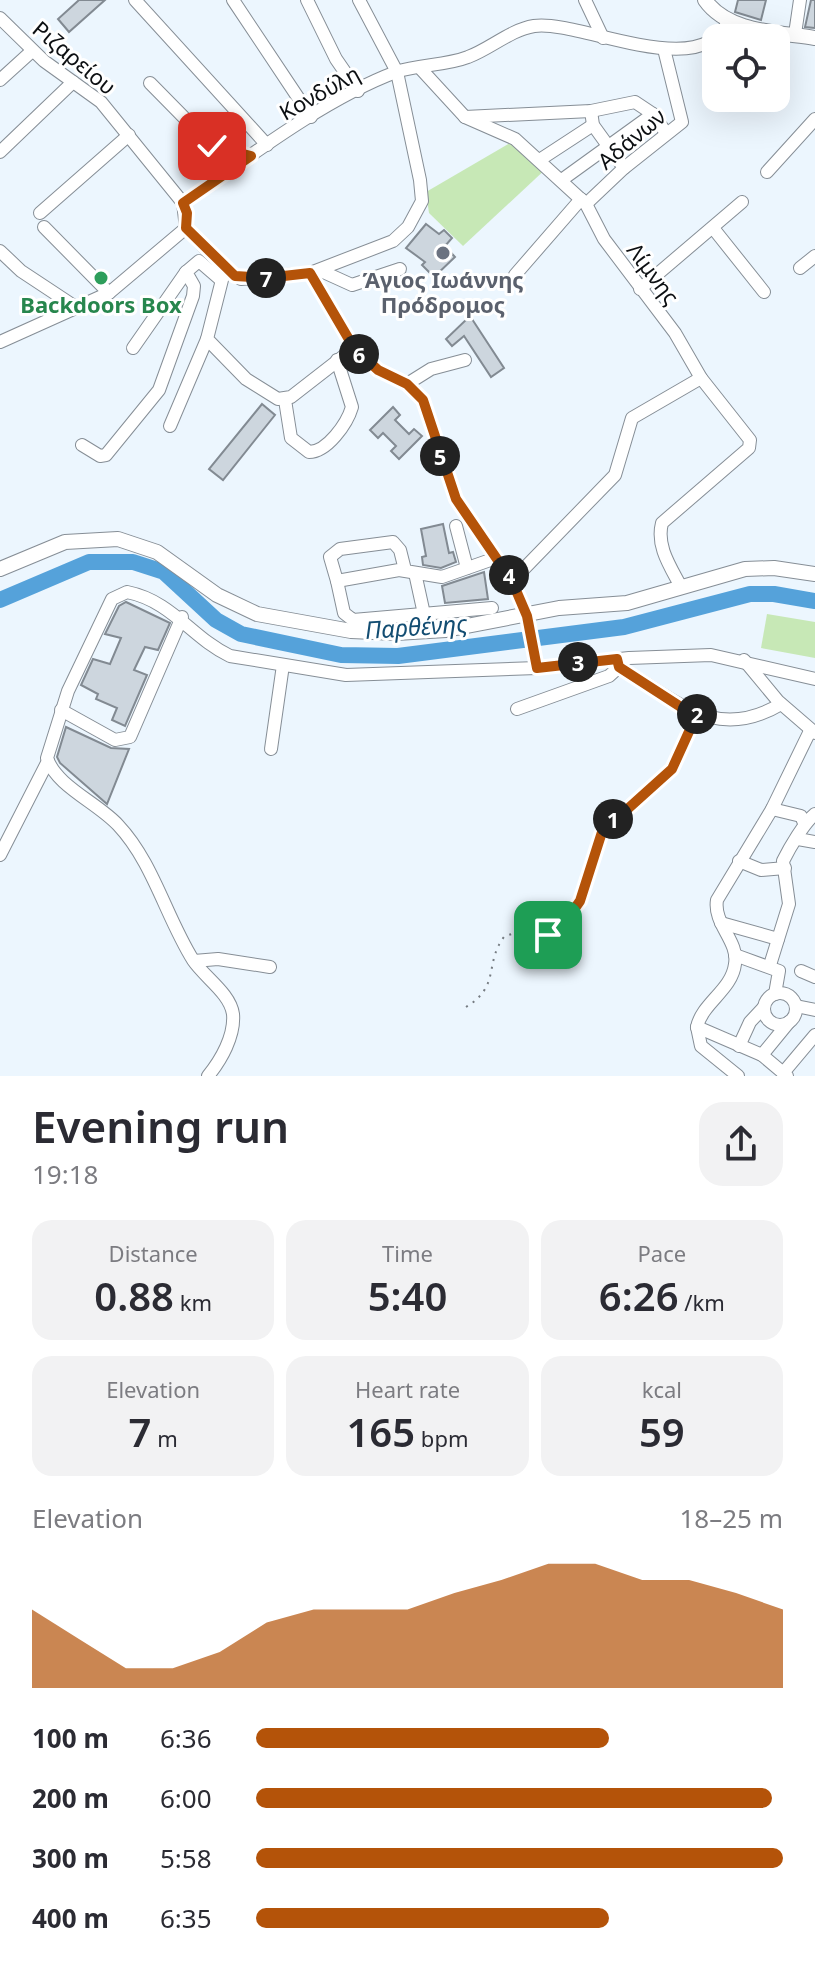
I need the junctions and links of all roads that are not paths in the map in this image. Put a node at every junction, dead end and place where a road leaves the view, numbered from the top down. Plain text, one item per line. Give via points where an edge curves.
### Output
1 (135, 0) edge
2 (233, 0) edge
3 (307, 0) edge
4 (359, 0) edge
5 (585, 0) edge
6 (705, 0) edge
7 (800, 0) edge
8 (0, 18) edge
9 (728, 21) junction
10 (726, 24) edge
11 (740, 24) edge
12 (790, 33) edge
13 (795, 34) junction
14 (603, 38) junction
15 (815, 38) edge
16 (702, 42) edge
17 (664, 49) junction
18 (32, 51) junction
19 (420, 68) junction
20 (397, 72) junction
21 (0, 80) edge
22 (73, 82) junction
23 (150, 83) dead end
24 (358, 91) junction
25 (591, 111) junction
26 (653, 114) junction
27 (311, 117) junction
28 (465, 117) junction
29 (815, 119) edge
30 (593, 125) junction
31 (666, 133) junction
32 (129, 135) junction
33 (608, 144) junction
34 (267, 145) junction
35 (0, 152) edge
36 (251, 156) junction
37 (541, 159) junction
38 (624, 168) junction
39 (767, 172) dead end
40 (563, 179) junction
41 (584, 201) junction
42 (742, 202) dead end
43 (183, 203) junction
44 (186, 228) junction
45 (713, 228) junction
46 (0, 251) edge
47 (815, 256) edge
48 (800, 268) dead end
49 (400, 269) dead end
50 (314, 271) junction
51 (186, 272) junction
52 (223, 274) junction
53 (515, 275) dead end
54 (640, 289) junction
55 (764, 292) dead end
56 (109, 293) junction
57 (77, 308) junction
58 (207, 339) junction
59 (0, 342) edge
60 (133, 348) dead end
61 (354, 348) junction
62 (337, 360) junction
63 (465, 360) dead end
64 (701, 378) junction
65 (407, 384) junction
66 (285, 400) junction
67 (170, 426) dead end
68 (82, 445) dead end
69 (456, 526) dead end
70 (496, 558) junction
71 (467, 568) junction
72 (0, 569) edge
73 (410, 572) junction
74 (815, 574) edge
75 (337, 581) junction
76 (512, 581) junction
77 (681, 587) junction
78 (492, 608) dead end
79 (424, 614) junction
80 (182, 617) junction
81 (528, 622) junction
82 (744, 660) junction
83 (536, 661) junction
84 (618, 663) junction
85 (283, 665) junction
86 (815, 679) edge
87 (781, 704) junction
88 (517, 709) dead end
89 (61, 710) junction
90 (813, 732) edge
91 (271, 749) dead end
92 (801, 752) junction
93 (815, 755) edge
94 (48, 761) junction
95 (772, 809) junction
96 (815, 814) edge
97 (804, 823) junction
98 (798, 839) junction
99 (815, 842) edge
100 (0, 855) edge
101 (739, 861) junction
102 (785, 868) junction
103 (721, 923) junction
104 (778, 939) junction
105 (735, 955) junction
106 (194, 961) junction
107 (770, 965) junction
108 (270, 967) dead end
109 (801, 971) dead end
110 (815, 977) edge
111 (775, 994) junction
112 (796, 1006) junction
113 (764, 1007) junction
114 (815, 1010) edge
115 (789, 1022) junction
116 (697, 1027) junction
117 (815, 1035) edge
118 (739, 1046) junction
119 (762, 1055) junction
120 (785, 1074) edge
121 (208, 1076) edge
122 (738, 1076) edge

1 - 34 street
2 - 27 street
3 - 24 street
4 - 20 street
5 - 14 street
6 - 9 main road
7 - 13 street
8 - 18 street, Ριζαρείου
9 - 10 street
9 - 11 main road
12 - 13 main road
13 - 15 main road
14 - 17 street, Κονδύλη
14 - 19 street, Κονδύλη via 531,26 476,54
16 - 17 street
17 - 31 street, Αδάνων via 683,120
18 - 21 street
18 - 22 street, Ριζαρείου
19 - 20 street, Κονδύλη
19 - 28 street, Λίμνης
20 - 24 street, Κονδύλη
20 - 50 street via 420,180 419,209 393,241
22 - 32 street, Ριζαρείου via 93,95
22 - 35 street
23 - 36 street via 212,146
24 - 27 street, Κονδύλη
25 - 26 street via 635,102
25 - 28 street
25 - 30 street
26 - 31 street
26 - 33 street
27 - 34 street, Κονδύλη
28 - 37 street, Λίμνης via 515,139
29 - 39 street
30 - 33 street
30 - 37 street
31 - 38 street, Αδάνων
32 - 43 street, Ριζαρείου
32 - 56 street via 42,220
33 - 38 street
33 - 40 street
34 - 36 street, Κονδύλη
36 - 43 street, Κονδύλη
37 - 40 street, Λίμνης
38 - 41 street, Αδάνων
40 - 41 street, Λίμνης
41 - 53 street, Αδάνων
41 - 54 street, Λίμνης
42 - 45 street
43 - 44 street
44 - 52 street
44 - 56 street
45 - 54 street
45 - 55 street
46 - 57 street
47 - 48 street
49 - 50 street via 352,285
50 - 52 street via 241,279
50 - 61 street
51 - 52 street via 199,261
51 - 60 street
51 - 68 street via 193,296 159,390 106,455
52 - 58 street
54 - 64 street, Λίμνης
56 - 57 street
57 - 59 street
58 - 66 street via 246,379
58 - 67 street
61 - 62 street
61 - 65 street via 378,370
62 - 66 street
62 - 66 street via 352,407 344,425 320,450 309,452 291,438
63 - 65 street via 431,369
64 - 76 street via 632,418 615,475
64 - 77 street, Λίμνης via 751,445 662,523 665,557
65 - 70 street via 429,411 456,499
69 - 71 street
70 - 71 street
70 - 76 street
71 - 73 street via 442,577
72 - 81 main road via 65,542 118,539 157,552 229,602 286,622 422,633
73 - 75 street
73 - 75 street via 393,542 340,549 330,557
73 - 79 street
74 - 77 main road via 745,569
75 - 79 street via 344,613 353,620
76 - 81 street
77 - 81 main road via 627,603 559,608
78 - 79 street
80 - 85 street via 213,648
80 - 89 street via 145,597 118,595 97,627
80 - 89 street via 130,737 115,740
81 - 83 street
82 - 84 street via 711,655
82 - 86 street
82 - 87 street
83 - 84 street
83 - 85 street via 346,675
84 - 87 street via 697,714 753,718
84 - 88 street via 609,676
85 - 91 street
87 - 90 street
89 - 94 street
90 - 92 street
92 - 93 street
92 - 95 street
94 - 100 street
94 - 106 street via 131,841
95 - 97 street via 801,816
95 - 101 street
96 - 97 street
97 - 98 street
98 - 99 street
98 - 102 street via 785,856
101 - 102 street via 761,870
101 - 103 street via 717,900
102 - 104 street via 789,904
103 - 104 street
103 - 105 street
104 - 107 street
105 - 107 street
105 - 116 street via 735,969
106 - 108 street
106 - 121 street via 233,1013 224,1052
107 - 111 street via 779,971
109 - 110 street
111 - 112 street via 788,995
111 - 113 street
112 - 114 street
112 - 115 street
113 - 115 street via 772,1023
113 - 118 street
115 - 119 street
116 - 118 street
116 - 122 street via 701,1046
117 - 120 street
118 - 119 street
119 - 120 street

